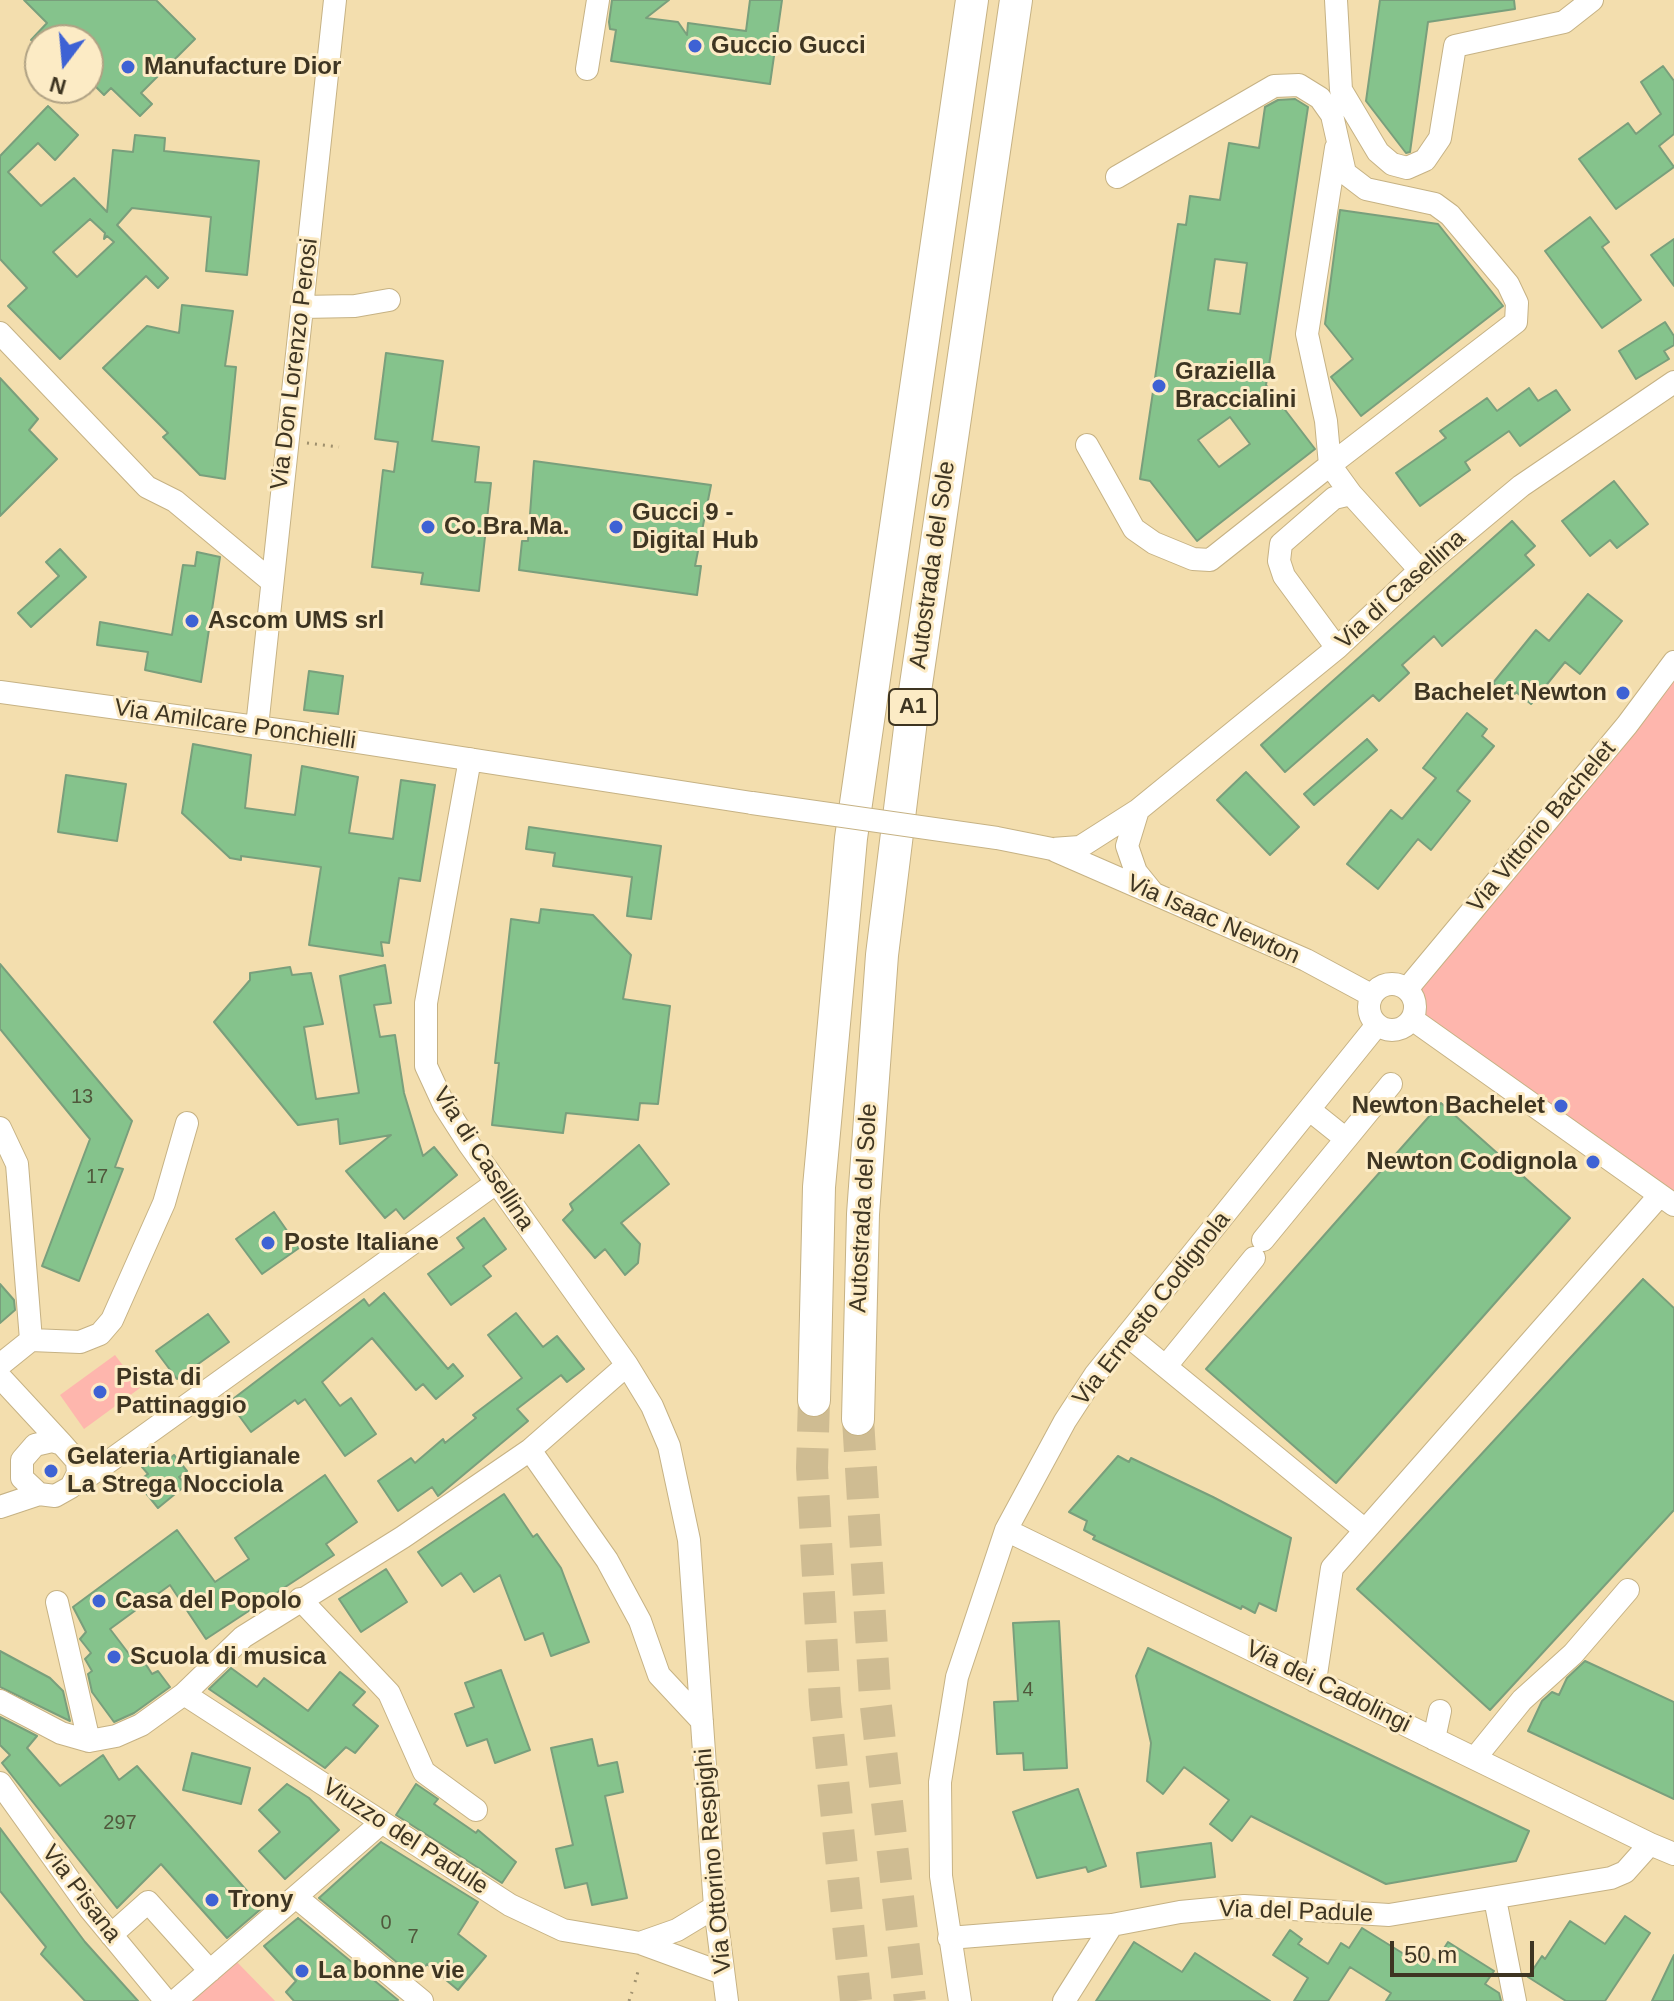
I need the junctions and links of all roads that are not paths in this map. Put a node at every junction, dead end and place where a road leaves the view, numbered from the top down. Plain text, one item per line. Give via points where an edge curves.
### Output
1 (335, 0) edge
2 (598, 0) edge
3 (972, 0) edge
4 (1016, 0) edge
5 (1336, 0) edge
6 (1592, 0) edge
7 (587, 69) dead end
8 (1338, 138) junction
9 (1117, 177) dead end
10 (389, 300) dead end
11 (302, 307) junction
12 (0, 333) edge
13 (1674, 382) edge
14 (1087, 445) dead end
15 (1330, 465) junction
16 (1351, 494) junction
17 (1420, 570) junction
18 (270, 580) junction
19 (1337, 648) junction
20 (1674, 662) edge
21 (0, 692) edge
22 (257, 727) junction
23 (470, 759) junction
24 (1138, 810) junction
25 (1052, 849) junction
26 (1154, 894) junction
27 (1407, 989) junction
28 (1371, 995) junction
29 (1412, 1019) junction
30 (1377, 1025) junction
31 (1391, 1084) dead end
32 (1311, 1111) junction
33 (187, 1123) dead end
34 (0, 1128) edge
35 (1346, 1139) junction
36 (496, 1183) junction
37 (1667, 1200) edge
38 (1127, 1335) junction
39 (31, 1340) junction
40 (0, 1365) edge
41 (627, 1365) junction
42 (1166, 1366) junction
43 (0, 1377) edge
44 (814, 1400) tunnel mouth
45 (21, 1403) junction
46 (858, 1419) tunnel mouth
47 (62, 1444) junction
48 (530, 1450) junction
49 (27, 1454) junction
50 (84, 1474) junction
51 (39, 1494) junction
52 (0, 1504) edge
53 (1006, 1530) junction
54 (1365, 1530) junction
55 (1628, 1590) dead end
56 (300, 1599) junction
57 (57, 1602) dead end
58 (1315, 1681) junction
59 (184, 1694) junction
60 (0, 1701) edge
61 (1440, 1711) dead end
62 (702, 1721) junction
63 (1434, 1739) junction
64 (89, 1741) junction
65 (1475, 1758) junction
66 (0, 1783) edge
67 (476, 1810) dead end
68 (381, 1823) junction
69 (1650, 1844) junction
70 (1674, 1854) edge
71 (296, 1897) junction
72 (1495, 1899) junction
73 (715, 1907) junction
74 (1112, 1925) junction
75 (111, 1935) junction
76 (949, 1938) junction
77 (640, 1943) junction
78 (210, 1971) junction
79 (722, 1973) junction
80 (166, 2001) edge
81 (175, 2001) edge
82 (422, 2001) edge
83 (727, 2001) edge
84 (960, 2001) edge
85 (1064, 2001) edge
86 (1515, 2001) edge

1 - 11 street, Via Don Lorenzo Perosi
2 - 7 street
3 - 44 highway, Autostrada del Sole / A1 via 851,838 820,1172
4 - 46 highway, Autostrada del Sole / A1 via 912,712 882,955 863,1214
5 - 6 street via 1341,90 1378,152 1407,168 1425,160 1440,138 1455,46 1564,22
8 - 9 street via 1320,98 1299,85 1274,86
8 - 15 street via 1307,334
8 - 15 street via 1345,173 1366,189 1435,204 1450,215 1508,284 1517,303 1516,322
10 - 11 street
11 - 18 street, Via Don Lorenzo Perosi
12 - 18 street via 147,487 175,501
13 - 17 street, Via di Casellina via 1521,486
14 - 15 street via 1134,529 1154,543 1210,560
15 - 16 street
16 - 17 street
16 - 19 street via 1334,498 1281,544 1279,561 1284,576
17 - 19 street, Via di Casellina
18 - 22 street, Via Don Lorenzo Perosi
19 - 24 street, Via di Casellina
20 - 27 street, Via Vittorio Bachelet
21 - 22 street, Via Amilcare Ponchielli
22 - 23 street, Via Amilcare Ponchielli
23 - 25 street, Via di Casellina, bridge
23 - 36 street, Via di Casellina via 426,1003 425,1055 444,1105
24 - 25 street, Via di Casellina via 1080,847
24 - 26 street via 1127,846 1136,872
25 - 26 street, Via Isaac Newton
26 - 28 street, Via Isaac Newton via 1306,960
27 - 28 street via 1387,984
27 - 29 street via 1415,1003
28 - 30 street via 1369,1011
29 - 30 street via 1396,1030
29 - 37 street
30 - 32 street, Via Ernesto Codignola
31 - 35 street
32 - 35 street
32 - 38 street, Via Ernesto Codignola
33 - 39 street via 164,1203 112,1320 100,1334 80,1342
34 - 39 street via 17,1164
35 - 42 street
36 - 41 street, Via di Casellina
36 - 50 street
37 - 54 street
38 - 42 street
38 - 53 street, Via Ernesto Codignola via 1065,1421
39 - 40 street
41 - 48 street
41 - 62 street, Via Ottorino Respighi via 662,1428 683,1497
42 - 54 street
43 - 45 street
45 - 47 street
45 - 49 street via 32,1433
47 - 49 street via 44,1441
47 - 50 street
48 - 56 street
48 - 62 street, Via Ottorino Respighi via 602,1551 640,1621 659,1675
49 - 51 street via 22,1478
49 - 52 street
50 - 51 street via 67,1491
51 - 52 street
53 - 58 street, Via dei Cadolingi
53 - 76 street, Via Ernesto Codignola via 957,1677 946,1735 939,1819
54 - 58 street via 1332,1568
55 - 65 street via 1573,1654 1522,1700
56 - 59 street via 243,1637
56 - 67 street via 389,1693 424,1772
57 - 64 street
58 - 63 street, Via dei Cadolingi
59 - 64 street via 141,1725
59 - 68 street, Viuzzo del Padule
60 - 64 street via 61,1733
61 - 63 street
62 - 73 street, Via Ottorino Respighi
63 - 65 street, Via dei Cadolingi
65 - 69 street, Via dei Cadolingi
66 - 75 street, Via Pisana
68 - 71 street
68 - 77 street, Viuzzo del Padule via 546,1923 591,1937
69 - 70 street
69 - 72 street, Via del Padule via 1625,1872 1611,1878
71 - 78 street
71 - 82 street
72 - 74 street, Via del Padule via 1389,1915 1244,1906
72 - 86 street
73 - 77 street, Viuzzo del Padule via 677,1930
73 - 79 street, Via Ottorino Respighi
74 - 76 street, Via del Padule
74 - 85 street
75 - 78 street via 148,1902
75 - 80 street, Via Pisana
76 - 84 street, Via Ernesto Codignola
77 - 79 street, Viuzzo del Padule
78 - 81 street
79 - 83 street, Via Ottorino Respighi

